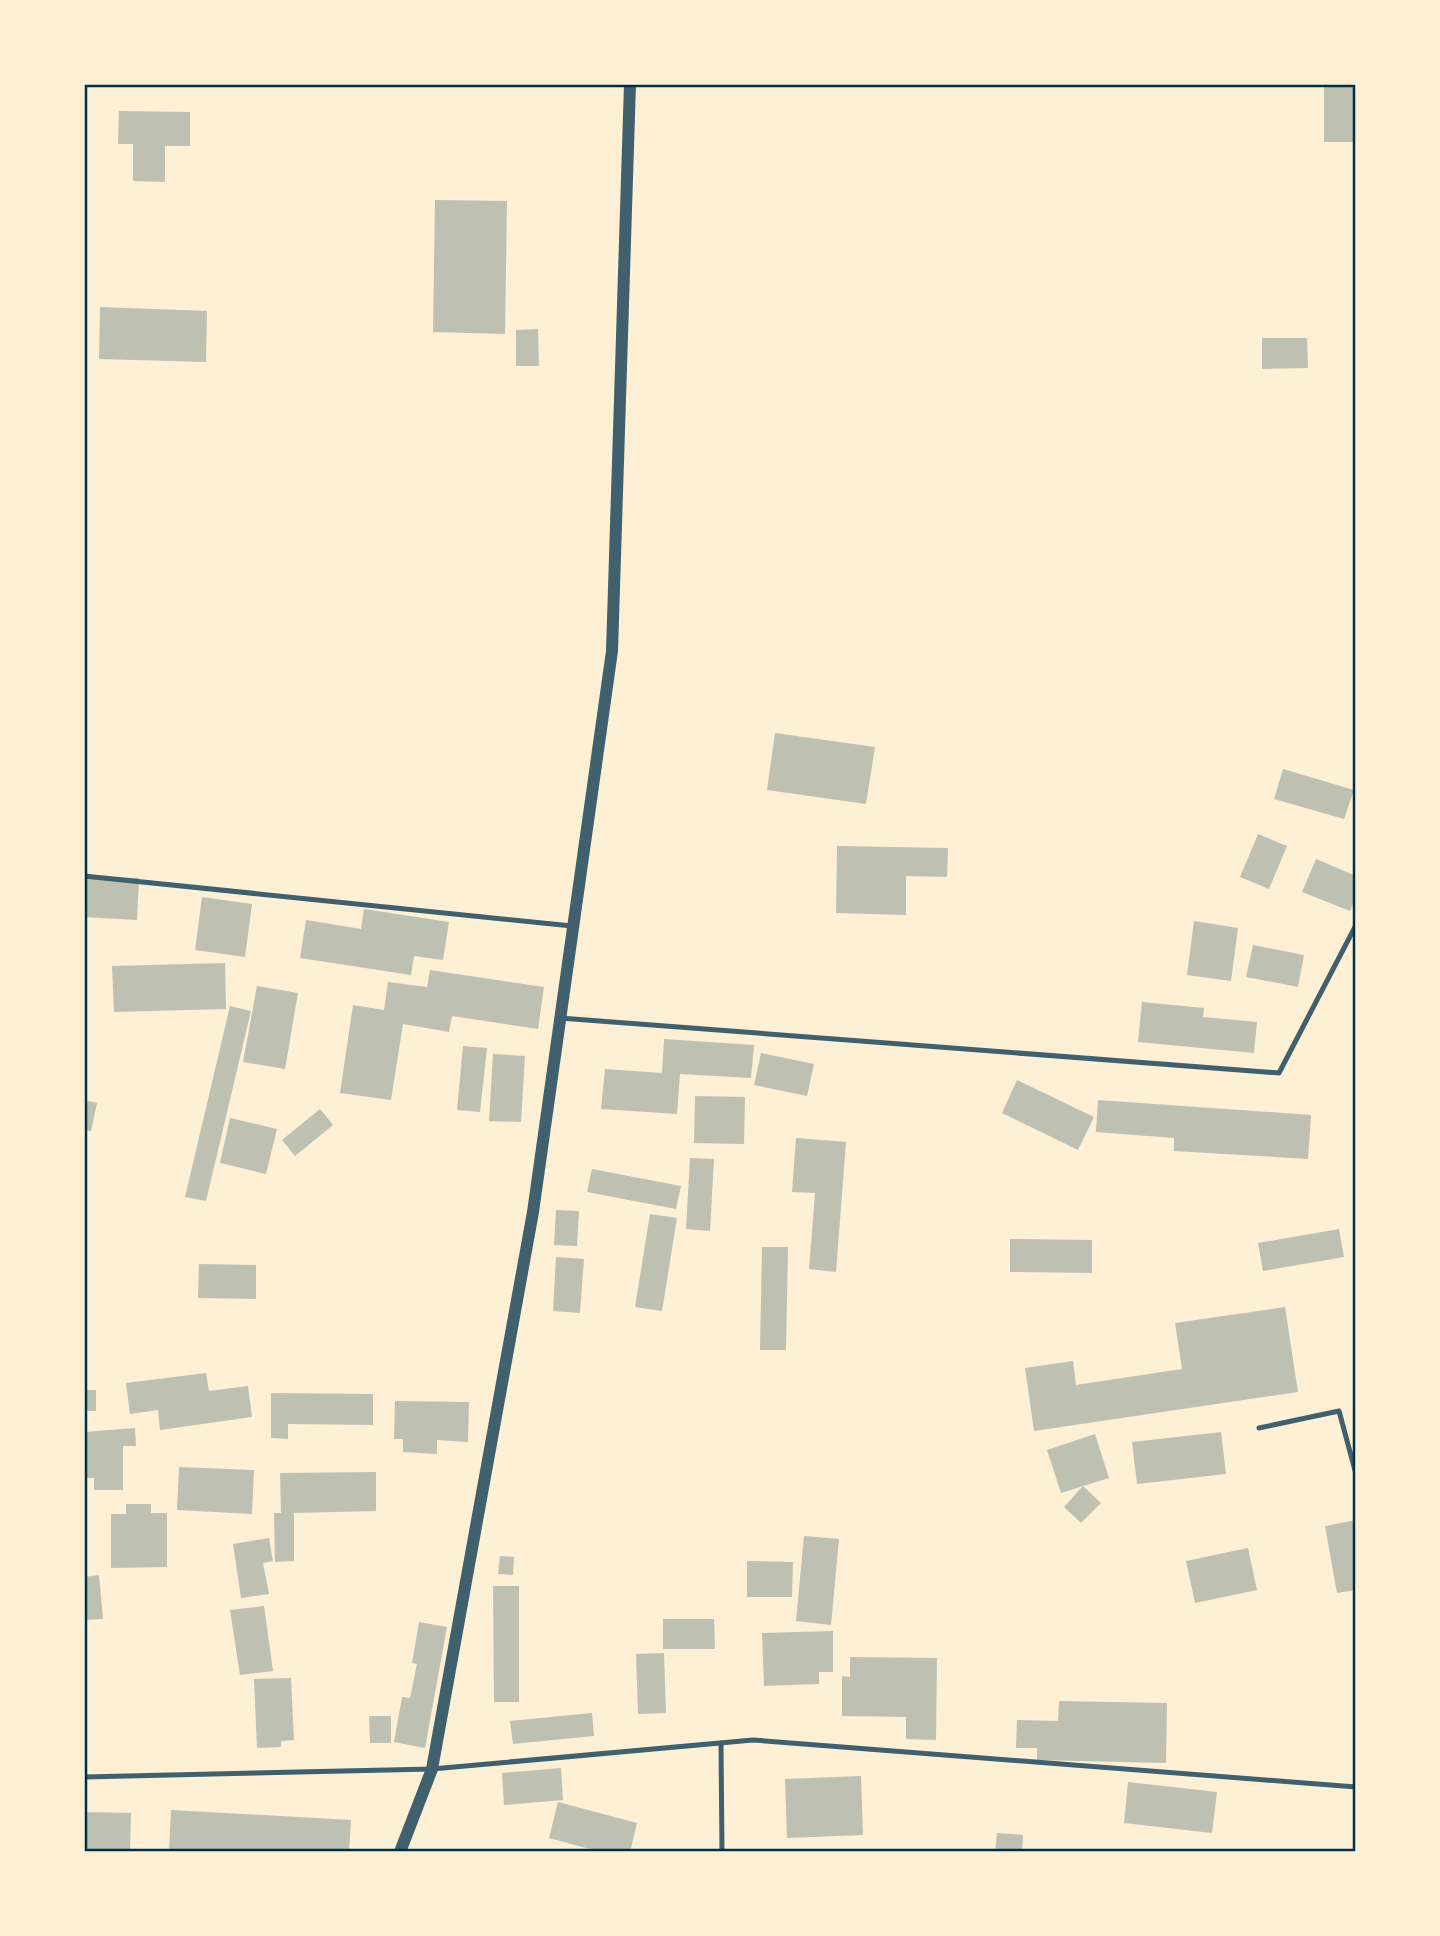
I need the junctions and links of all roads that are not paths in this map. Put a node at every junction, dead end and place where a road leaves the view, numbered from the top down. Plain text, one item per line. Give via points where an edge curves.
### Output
1 (630, 84) edge
2 (84, 876) edge
3 (1356, 925) edge
4 (573, 926) junction
5 (560, 1018) junction
6 (1259, 1428) dead end
7 (1356, 1474) edge
8 (721, 1743) junction
9 (432, 1769) junction
10 (84, 1777) edge
11 (1356, 1787) edge
12 (400, 1852) edge
13 (722, 1852) edge

1 - 4 street via 612,651
2 - 4 lane
3 - 5 lane via 1279,1073
4 - 5 street
5 - 9 street via 533,1212
6 - 7 lane via 1339,1411
8 - 9 lane
8 - 11 lane via 753,1740
8 - 13 lane
9 - 10 lane
9 - 12 street

